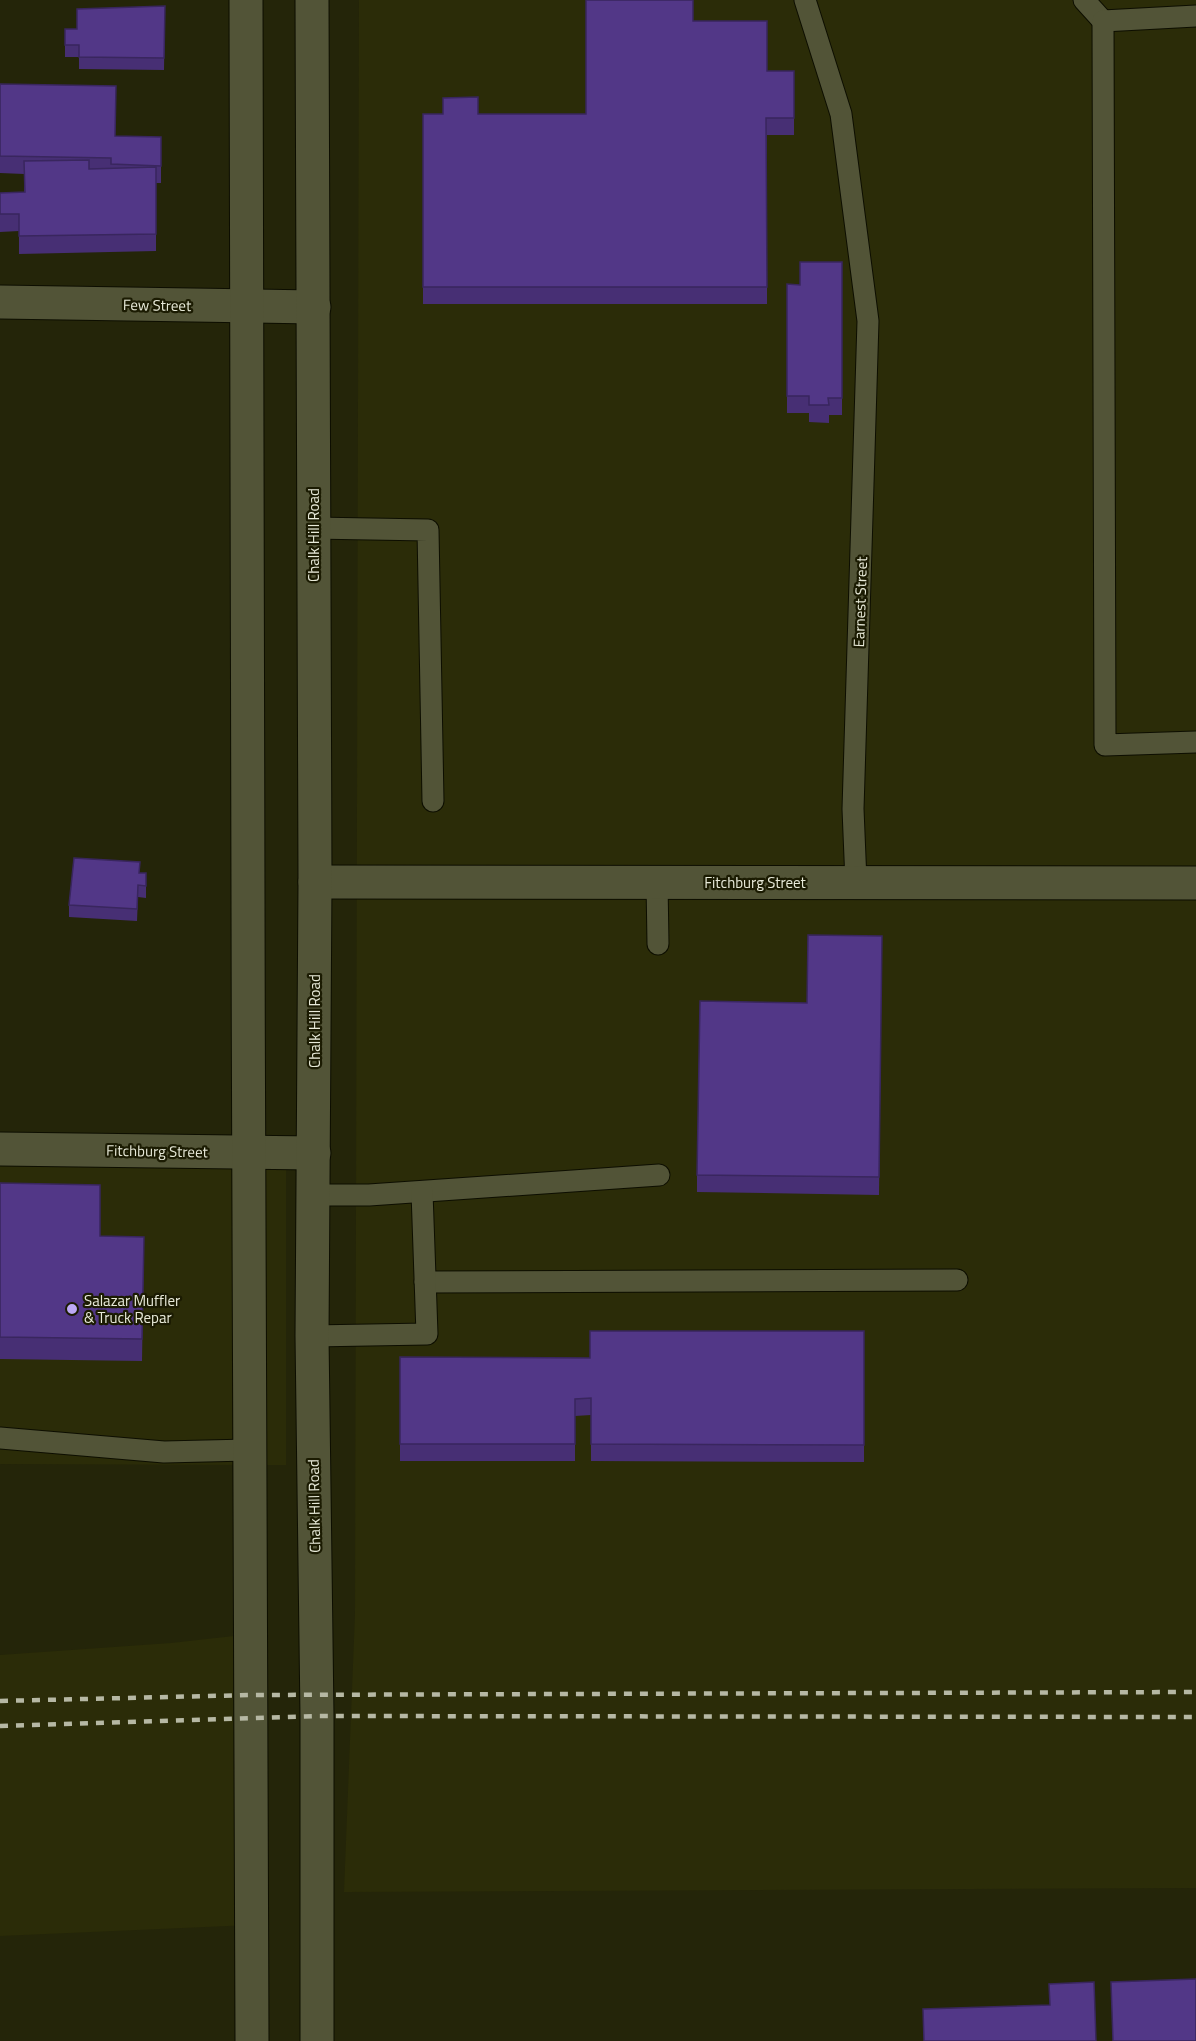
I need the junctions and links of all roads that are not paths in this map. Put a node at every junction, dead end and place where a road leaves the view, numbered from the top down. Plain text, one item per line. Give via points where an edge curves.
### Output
1 (246, 0) edge
2 (312, 0) edge
3 (805, 0) edge
4 (1084, 0) edge
5 (1196, 16) edge
6 (1103, 21) junction
7 (0, 302) edge
8 (246, 307) junction
9 (314, 307) junction
10 (313, 528) junction
11 (1196, 742) edge
12 (432, 801) dead end
13 (315, 882) junction
14 (657, 882) junction
15 (856, 882) junction
16 (1196, 883) edge
17 (658, 944) dead end
18 (0, 1149) edge
19 (250, 1152) junction
20 (314, 1153) junction
21 (659, 1175) dead end
22 (422, 1192) junction
23 (314, 1196) junction
24 (957, 1280) dead end
25 (425, 1282) junction
26 (312, 1336) junction
27 (0, 1438) edge
28 (248, 1450) junction
29 (252, 2041) edge
30 (317, 2041) edge

1 - 8 street
2 - 9 street, Chalk Hill Road
3 - 15 lane, Earnest Street via 841,114 868,321 853,808
4 - 6 lane
5 - 6 lane
6 - 11 lane via 1104,745
7 - 8 street, Few Street
8 - 9 street, Few Street
8 - 19 street
9 - 10 street, Chalk Hill Road
10 - 12 lane via 428,530
10 - 13 street, Chalk Hill Road
13 - 14 street, Fitchburg Street
13 - 20 street, Chalk Hill Road
14 - 15 street, Fitchburg Street
14 - 17 lane
15 - 16 street, Fitchburg Street
18 - 19 street, Fitchburg Street
19 - 20 street, Fitchburg Street
19 - 28 street
20 - 23 street, Chalk Hill Road
21 - 22 lane
22 - 23 lane
22 - 25 lane
23 - 26 street, Chalk Hill Road
24 - 25 lane
25 - 26 lane via 427,1334
26 - 30 street, Chalk Hill Road
27 - 28 lane via 164,1452
28 - 29 street

